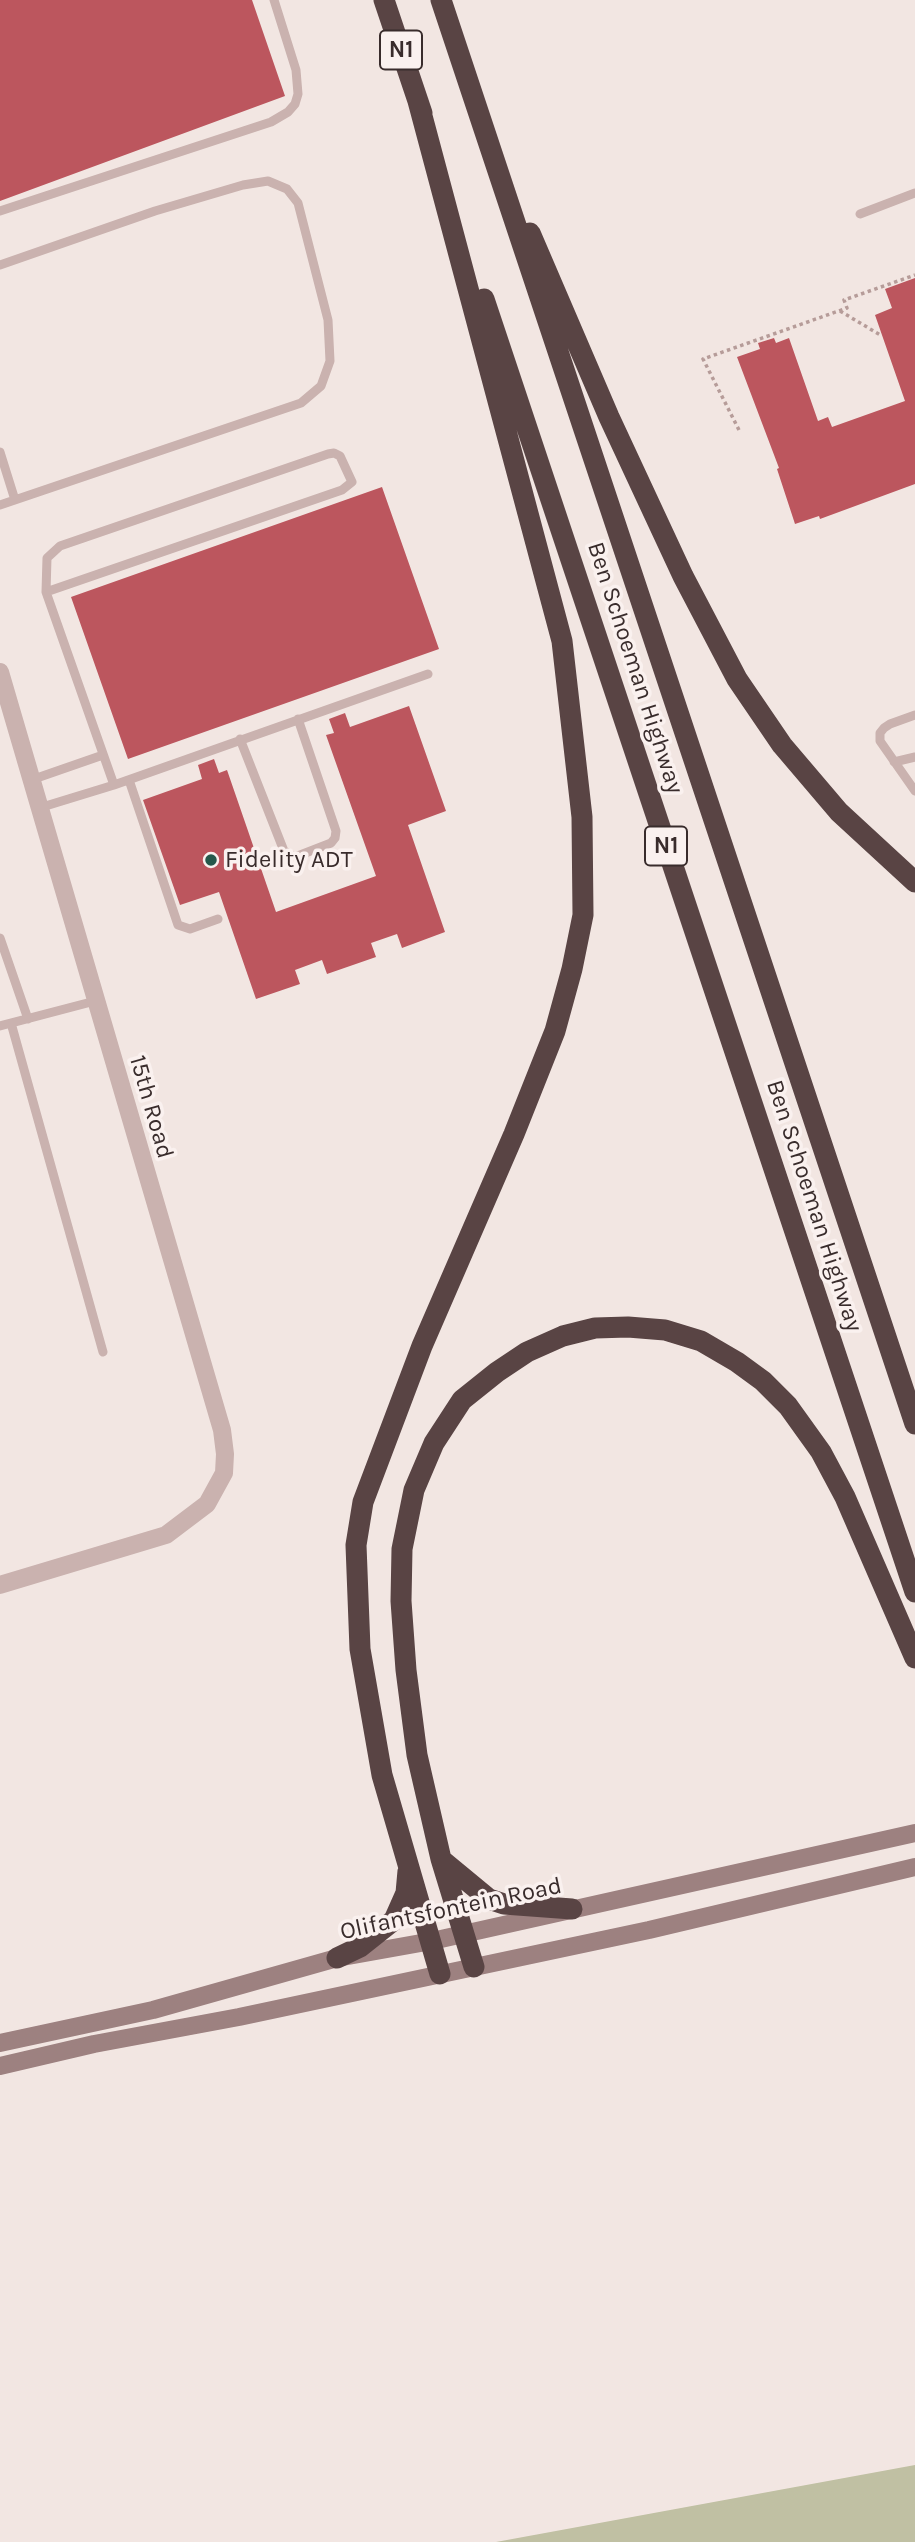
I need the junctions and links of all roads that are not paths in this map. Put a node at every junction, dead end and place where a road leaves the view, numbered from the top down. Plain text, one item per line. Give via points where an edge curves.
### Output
1 (274, 0) edge
2 (384, 0) edge
3 (441, 0) edge
4 (469, 89) junction
5 (418, 101) junction
6 (915, 193) edge
7 (0, 211) edge
8 (860, 214) dead end
9 (0, 265) edge
10 (0, 452) edge
11 (15, 500) junction
12 (0, 505) edge
13 (46, 592) junction
14 (0, 672) edge
15 (428, 674) dead end
16 (915, 715) edge
17 (298, 719) junction
18 (240, 739) junction
19 (103, 755) junction
20 (915, 757) edge
21 (894, 762) junction
22 (31, 780) junction
23 (129, 780) junction
24 (114, 785) junction
25 (915, 791) edge
26 (39, 808) junction
27 (915, 882) edge
28 (218, 919) dead end
29 (0, 938) edge
30 (95, 1001) junction
31 (28, 1019) junction
32 (11, 1023) junction
33 (0, 1026) edge
34 (103, 1352) dead end
35 (915, 1424) edge
36 (0, 1585) edge
37 (915, 1592) edge
38 (915, 1658) edge
39 (915, 1833) edge
40 (442, 1859) junction
41 (408, 1866) junction
42 (915, 1867) edge
43 (572, 1909) junction
44 (465, 1934) junction
45 (432, 1941) junction
46 (337, 1958) junction
47 (474, 1967) junction
48 (440, 1974) junction
49 (0, 2043) edge
50 (0, 2066) edge

1 - 7 lane via 296,70 298,94 288,112 271,122
2 - 5 highway, Ben Schoeman Highway / N1
3 - 4 highway, Ben Schoeman Highway / N1
4 - 27 highway via 609,417 737,679 782,745 839,812
4 - 35 highway, Ben Schoeman Highway / N1
5 - 37 highway, Ben Schoeman Highway / N1
5 - 41 highway via 562,641 582,817 583,915 555,1031 422,1346 363,1502 356,1545 360,1649 382,1775
6 - 8 lane
9 - 11 lane via 155,211 268,181 287,189 298,203 328,320 330,361 320,386 301,404
10 - 11 lane
11 - 12 lane
13 - 13 lane via 47,558 60,546 328,454 340,456 352,482 342,490
13 - 19 lane
14 - 22 street, 15th Road
15 - 17 lane
16 - 21 lane via 890,723 880,733 882,746
17 - 18 lane
17 - 18 lane via 336,831 331,843 295,857 284,851
18 - 23 lane
19 - 22 lane
19 - 24 lane
20 - 21 lane
21 - 25 lane
22 - 26 street, 15th Road
23 - 24 lane
23 - 28 lane via 178,925 190,929
24 - 26 lane
26 - 30 street, 15th Road
29 - 31 lane
30 - 31 lane
30 - 36 street, 15th Road via 222,1430 224,1473 206,1504 166,1535
31 - 32 lane
32 - 33 lane
32 - 34 lane
38 - 40 highway via 821,1452 788,1406 763,1381 701,1341 665,1330 628,1326 563,1336 527,1352 462,1400 434,1443 414,1490 402,1549 405,1657 417,1755
39 - 43 main road, Olifantsfontein Road
40 - 43 highway via 489,1899
40 - 44 highway
41 - 45 highway
41 - 46 highway via 406,1893 394,1920 360,1947
42 - 47 main road
43 - 44 main road, Olifantsfontein Road
44 - 45 main road, Olifantsfontein Road
44 - 47 highway
45 - 46 main road, Olifantsfontein Road
45 - 48 highway
46 - 49 main road, Olifantsfontein Road via 153,2010
47 - 48 main road
48 - 50 main road

